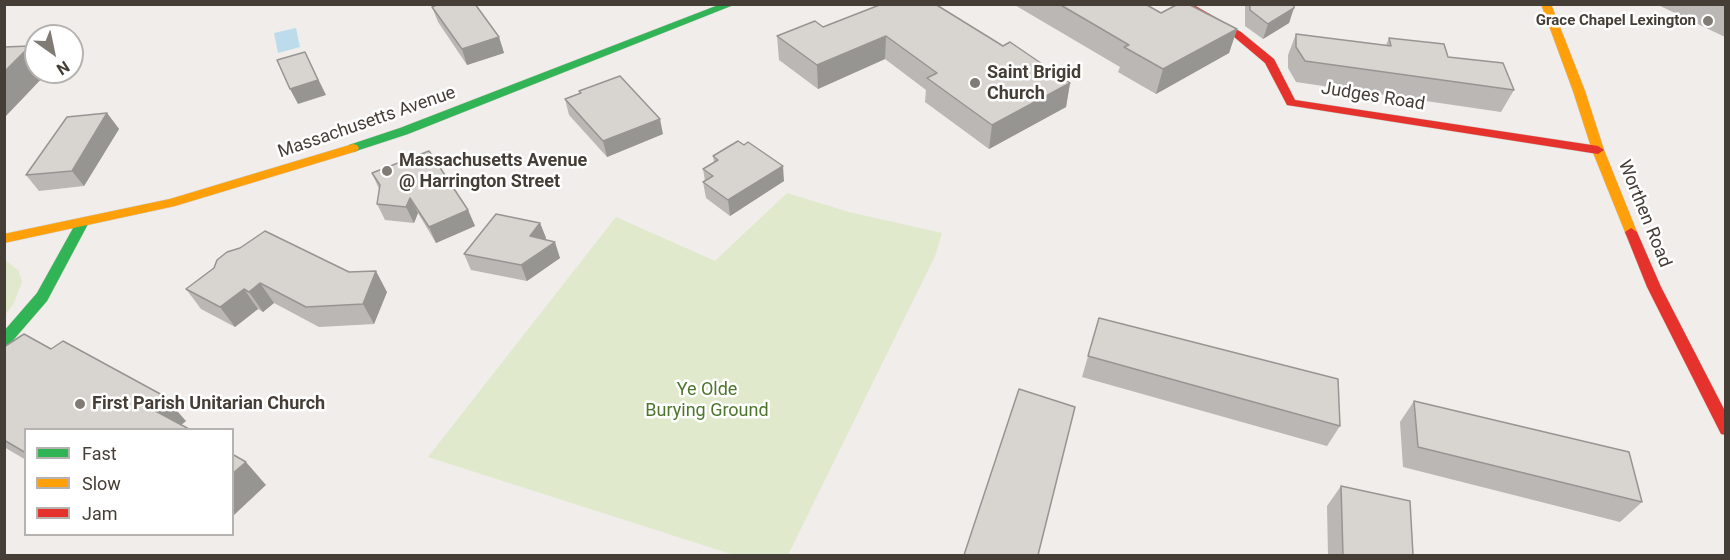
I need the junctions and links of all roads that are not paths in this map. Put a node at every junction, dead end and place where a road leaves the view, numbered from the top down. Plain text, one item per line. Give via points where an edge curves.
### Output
1 (731, 4) edge
2 (1184, 4) edge
3 (1546, 4) edge
4 (1598, 150) junction
5 (82, 224) junction
6 (4, 239) edge
7 (4, 341) edge
8 (1725, 429) edge

1 - 5 main road, Massachusetts Avenue via 361,146 219,191
2 - 4 main road, Judges Road via 1237,34 1270,61 1291,103
3 - 4 main road, Worthen Road
4 - 8 main road, Worthen Road via 1654,288
5 - 6 main road, Massachusetts Avenue
5 - 7 main road via 42,297

